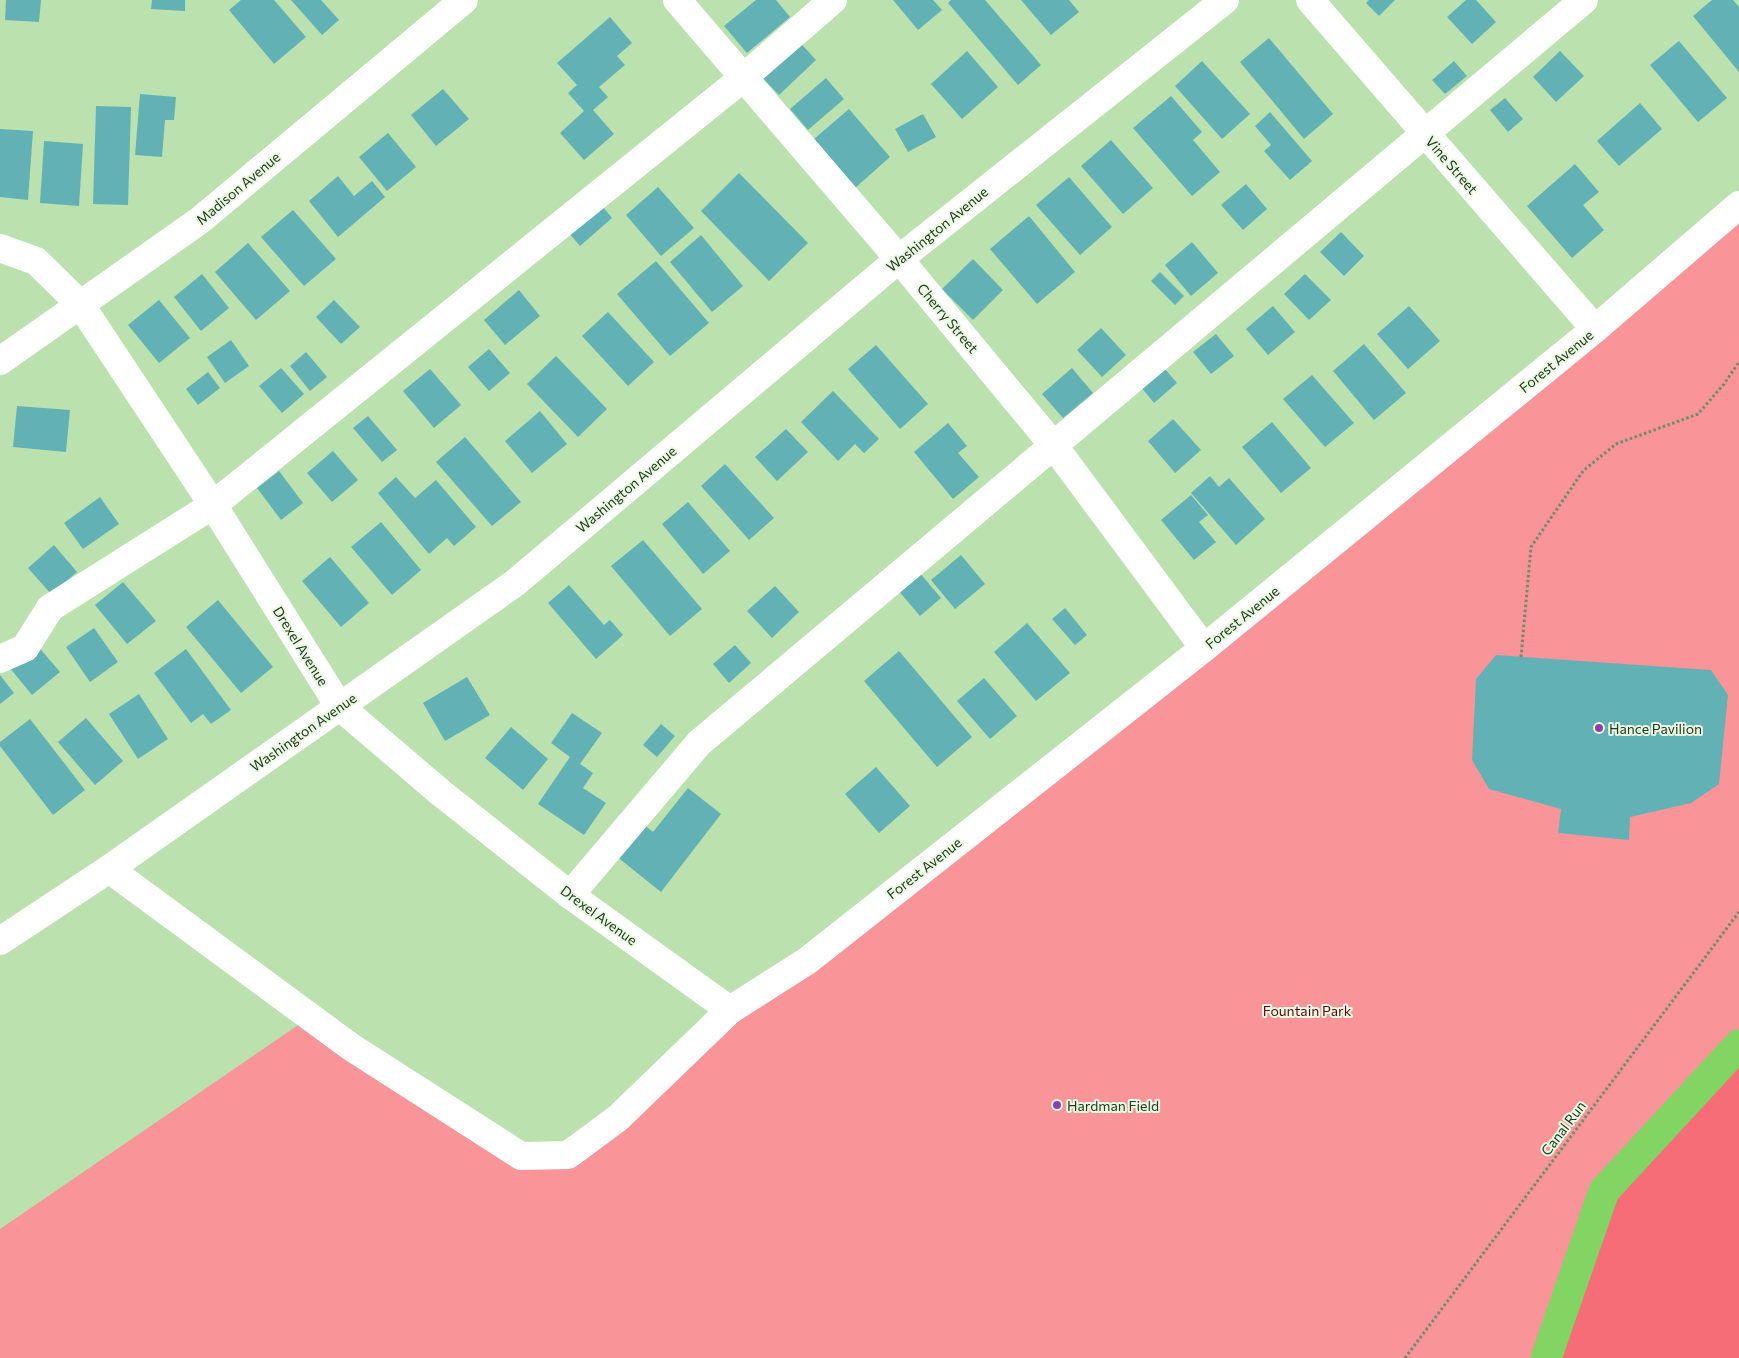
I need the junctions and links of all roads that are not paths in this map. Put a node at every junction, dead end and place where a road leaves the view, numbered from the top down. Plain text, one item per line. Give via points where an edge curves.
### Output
1 (464, 0) edge
2 (677, 0) edge
3 (833, 0) edge
4 (1225, 0) edge
5 (1310, 0) edge
6 (1584, 0) edge
7 (743, 78) junction
8 (1425, 134) junction
9 (1739, 205) edge
10 (0, 248) edge
11 (898, 259) junction
12 (80, 304) junction
13 (1595, 329) junction
14 (0, 361) edge
15 (1054, 446) junction
16 (214, 505) junction
17 (1204, 648) junction
18 (0, 659) edge
19 (339, 706) junction
20 (108, 869) junction
21 (570, 895) junction
22 (0, 941) edge
23 (730, 1010) junction

1 - 12 street, Madison Avenue via 199,221
2 - 7 street, Cherry Street
3 - 7 street
4 - 11 street, Washington Avenue
5 - 8 street, Vine Street
6 - 8 street
7 - 11 street, Cherry Street
7 - 16 street
8 - 13 street, Vine Street
8 - 15 street
9 - 13 street, Forest Avenue
10 - 12 street, Drexel Avenue via 36,261
11 - 15 street, Cherry Street
11 - 19 street, Washington Avenue via 515,583
12 - 14 street, Madison Avenue
12 - 16 street, Drexel Avenue
13 - 17 street, Forest Avenue
15 - 17 street, Cherry Street
15 - 21 street via 699,743
16 - 18 street via 50,608 25,648
16 - 19 street, Drexel Avenue
17 - 23 street, Forest Avenue via 807,961
19 - 20 street, Washington Avenue
19 - 21 street, Drexel Avenue via 441,793
20 - 22 street, Washington Avenue
20 - 23 street, Forest Avenue via 351,1047 521,1156 568,1155 618,1118
21 - 23 street, Drexel Avenue

